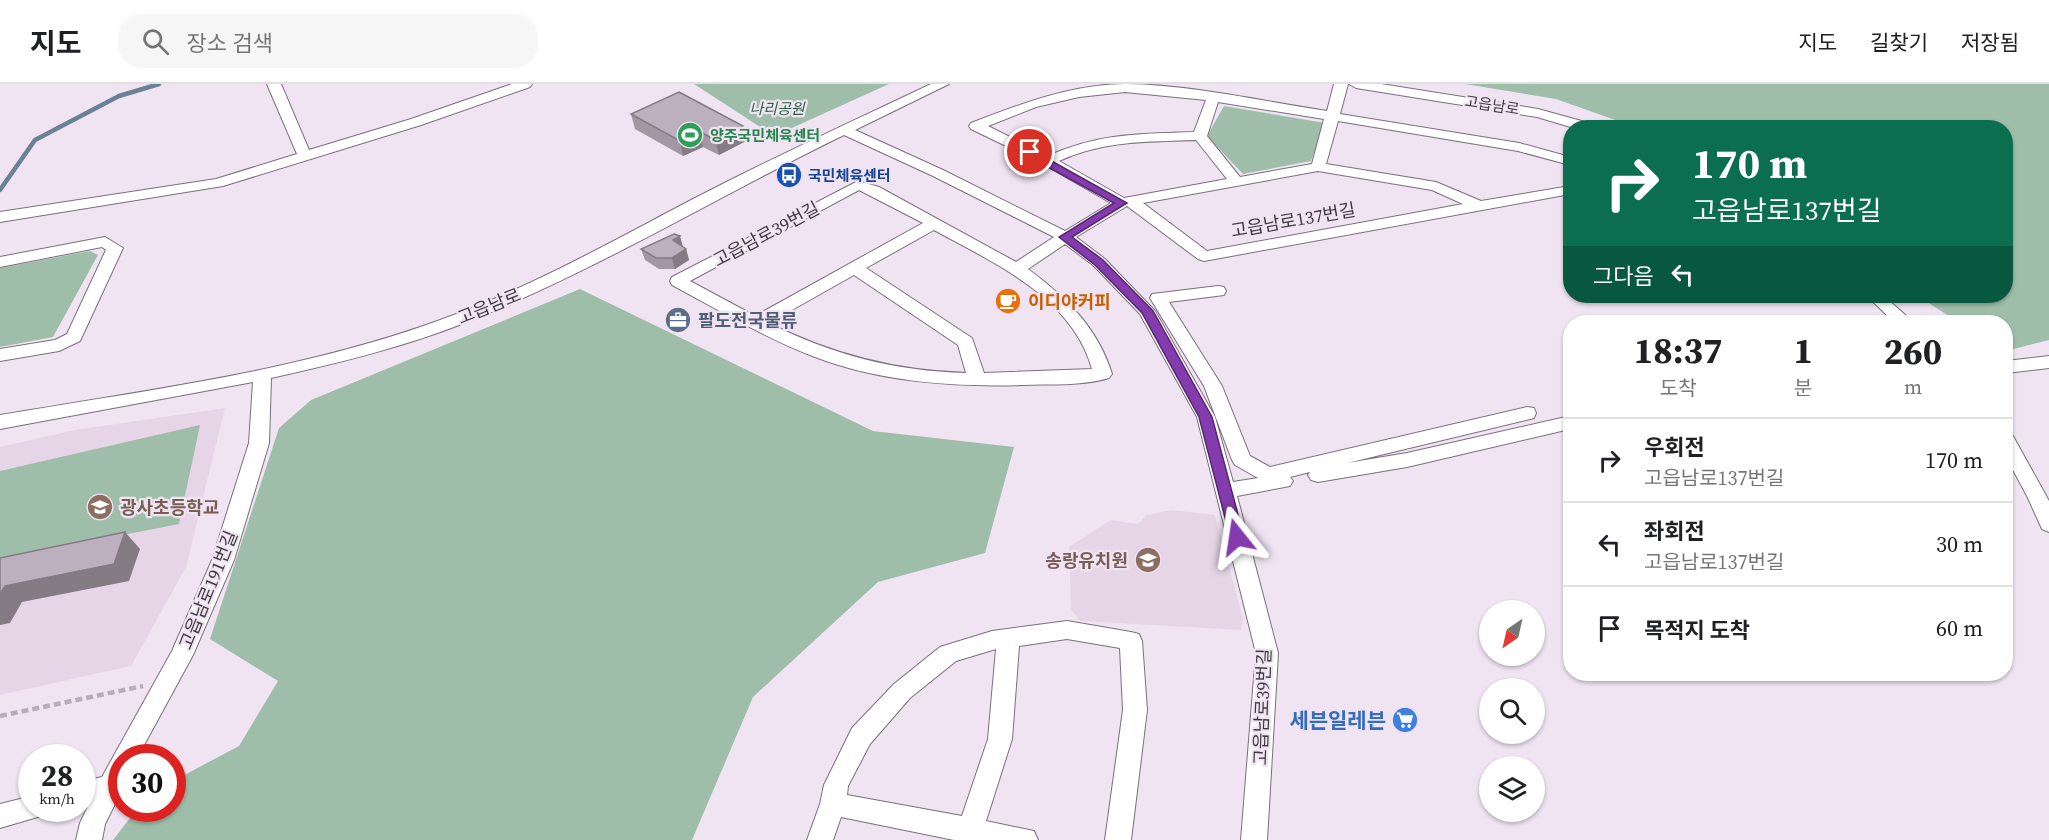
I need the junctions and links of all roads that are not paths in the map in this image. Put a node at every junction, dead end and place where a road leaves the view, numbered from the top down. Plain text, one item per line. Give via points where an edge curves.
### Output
1 (274, 84) edge
2 (525, 84) edge
3 (942, 84) edge
4 (1341, 84) edge
5 (1356, 84) edge
6 (1213, 98) junction
7 (1332, 117) junction
8 (1563, 121) edge
9 (844, 130) junction
10 (1200, 136) junction
11 (305, 157) junction
12 (1563, 159) edge
13 (1047, 161) junction
14 (1318, 167) junction
15 (1237, 182) junction
16 (1563, 191) edge
17 (1126, 202) junction
18 (1479, 206) junction
19 (0, 217) edge
20 (933, 224) junction
21 (1065, 237) junction
22 (0, 262) edge
23 (856, 269) junction
24 (1017, 270) junction
25 (1218, 291) dead end
26 (1883, 303) edge
27 (1896, 315) edge
28 (757, 322) junction
29 (0, 355) edge
30 (2049, 362) edge
31 (2013, 366) edge
32 (262, 375) junction
33 (976, 378) junction
34 (1527, 413) dead end
35 (0, 422) edge
36 (1563, 424) edge
37 (2013, 453) edge
38 (1225, 491) junction
39 (2049, 524) edge
40 (1008, 638) junction
41 (132, 744) edge
42 (108, 791) edge
43 (832, 804) junction
44 (18, 812) edge
45 (0, 816) edge
46 (969, 835) edge
47 (89, 840) edge
48 (820, 840) edge
49 (1025, 840) edge
50 (1118, 840) edge
51 (1254, 840) edge

1 - 11 street
2 - 11 street
3 - 9 street, 고읍남로
4 - 7 street
5 - 8 street, 고읍남로 via 1514,108
6 - 7 street, 고읍남로137번길
6 - 10 street
6 - 13 street, 고읍남로137번길 via 1125,88 1079,93 1032,104 976,126
7 - 12 street, 고읍남로137번길 via 1519,147
7 - 14 street
9 - 21 street, 고읍남로39번길
9 - 32 street, 고읍남로 via 511,298 383,345
10 - 13 street via 1115,140 1079,147
10 - 15 street
11 - 19 street via 218,183
13 - 17 street, 고읍남로137번길
14 - 15 street, 고읍남로137번길
14 - 18 street, 고읍남로137번길 via 1436,186
15 - 17 street, 고읍남로137번길
16 - 18 street, 고읍남로137번길
17 - 18 street, 고읍남로137번길 via 1204,256
17 - 21 street, 고읍남로137번길
20 - 23 street
20 - 24 street, 고읍남로39번길
20 - 28 street, 고읍남로39번길 via 858,184 678,281
21 - 24 street
21 - 38 street, 고읍남로39번길 via 1099,262 1147,311 1206,417
22 - 29 street via 105,242 115,248 74,337 59,345
23 - 28 street
23 - 33 street via 966,342
24 - 33 street, 고읍남로39번길 via 1064,307 1100,358 1103,374
25 - 34 street via 1158,298 1213,386 1242,460 1268,475
26 - 27 street
28 - 33 street, 고읍남로39번길 via 812,348 870,368
30 - 31 street
32 - 35 street, 고읍남로
32 - 41 street, 고읍남로191번길 via 259,443 223,560 182,655
36 - 38 street via 1407,460
37 - 39 street
38 - 51 street, 고읍남로39번길 via 1267,652
40 - 43 street via 948,654 902,691 861,736 836,785
40 - 46 street via 1000,739
40 - 50 street via 1067,630 1131,641 1135,710
42 - 47 street
43 - 46 street
43 - 48 street
44 - 45 street
46 - 49 street

